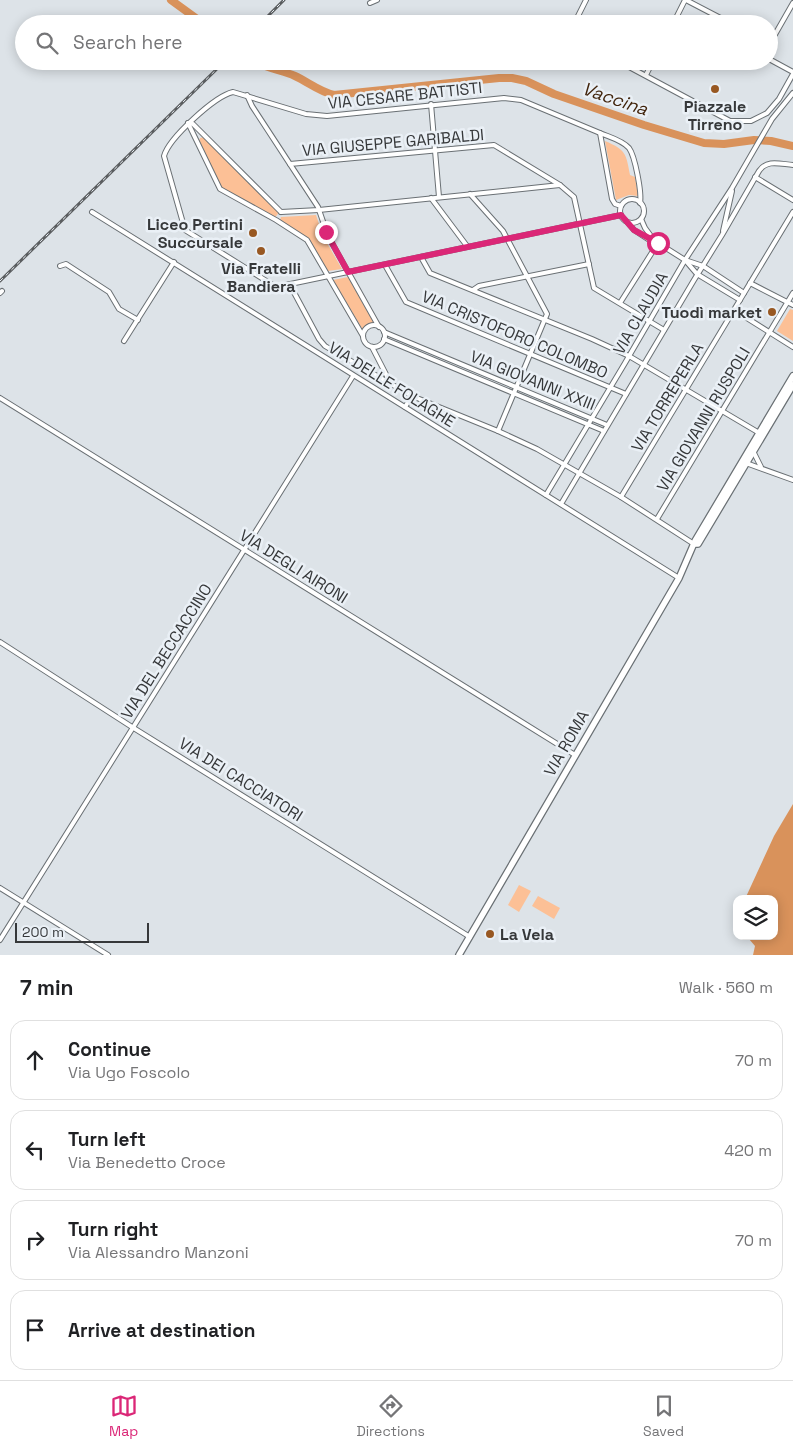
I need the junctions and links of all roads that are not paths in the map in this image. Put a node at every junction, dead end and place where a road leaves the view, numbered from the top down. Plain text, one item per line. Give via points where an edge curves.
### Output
1 (377, 0) edge
2 (586, 0) edge
3 (686, 0) edge
4 (370, 3) dead end
5 (793, 3) edge
6 (578, 15) edge
7 (678, 15) edge
8 (715, 15) edge
9 (778, 29) edge
10 (778, 64) edge
11 (636, 70) edge
12 (648, 70) edge
13 (793, 73) edge
14 (646, 75) junction
15 (793, 93) edge
16 (247, 96) junction
17 (431, 104) junction
18 (188, 123) junction
19 (600, 133) junction
20 (435, 149) junction
21 (290, 164) junction
22 (793, 165) edge
23 (755, 177) junction
24 (560, 185) junction
25 (732, 188) junction
26 (470, 194) junction
27 (439, 197) junction
28 (431, 198) junction
29 (793, 200) edge
30 (640, 203) junction
31 (621, 206) junction
32 (319, 210) junction
33 (92, 212) dead end
34 (281, 212) junction
35 (793, 212) edge
36 (621, 215) junction
37 (641, 219) junction
38 (276, 220) junction
39 (628, 223) junction
40 (580, 224) junction
41 (722, 235) junction
42 (507, 239) junction
43 (657, 243) junction
44 (468, 246) junction
45 (421, 257) junction
46 (685, 260) junction
47 (174, 262) junction
48 (589, 264) junction
49 (384, 265) junction
50 (60, 266) dead end
51 (702, 266) junction
52 (348, 272) junction
53 (697, 274) junction
54 (328, 276) junction
55 (526, 276) junction
56 (750, 283) junction
57 (290, 285) junction
58 (473, 290) junction
59 (744, 293) junction
60 (793, 294) edge
61 (740, 300) junction
62 (788, 302) junction
63 (620, 303) junction
64 (793, 305) edge
65 (734, 310) junction
66 (138, 320) junction
67 (544, 320) junction
68 (650, 321) junction
69 (379, 326) junction
70 (664, 330) junction
71 (384, 332) junction
72 (770, 332) junction
73 (363, 336) junction
74 (384, 339) junction
75 (124, 341) dead end
76 (372, 347) junction
77 (793, 347) edge
78 (530, 354) junction
79 (630, 356) junction
80 (450, 359) junction
81 (644, 364) junction
82 (447, 365) junction
83 (353, 376) junction
84 (792, 381) edge
85 (391, 384) junction
86 (517, 386) junction
87 (611, 388) junction
88 (686, 390) junction
89 (514, 393) junction
90 (626, 394) junction
91 (412, 396) junction
92 (0, 398) edge
93 (405, 407) junction
94 (722, 412) junction
95 (593, 418) junction
96 (589, 424) junction
97 (607, 425) junction
98 (498, 431) junction
99 (604, 431) junction
100 (761, 434) junction
101 (753, 451) junction
102 (744, 462) junction
103 (564, 466) junction
104 (761, 467) junction
105 (793, 472) edge
106 (578, 473) junction
107 (791, 479) edge
108 (546, 495) junction
109 (621, 498) junction
110 (561, 504) junction
111 (657, 519) junction
112 (695, 544) junction
113 (245, 550) junction
114 (679, 578) junction
115 (0, 642) edge
116 (132, 727) junction
117 (576, 755) junction
118 (0, 888) edge
119 (23, 902) junction
120 (470, 937) junction
121 (0, 940) edge
122 (108, 955) edge
123 (459, 955) edge

1 - 4 street
2 - 6 street
3 - 7 street
3 - 8 street
5 - 9 street
10 - 13 street
11 - 14 street
12 - 14 street
13 - 14 street via 768,113 751,121 728,120
15 - 25 street via 775,113
16 - 17 street, VIA CESARE BATTISTI via 316,116
16 - 18 street, VIA CESARE BATTISTI via 228,93
16 - 21 street
17 - 19 street, VIA CESARE BATTISTI via 512,98
17 - 20 street
18 - 34 street via 193,124
18 - 38 street via 220,190
18 - 57 street via 164,156 185,230 270,285
19 - 30 street, VIA CESARE BATTISTI via 624,144 632,153
19 - 31 street via 612,199
20 - 21 street, VIA GIUSEPPE GARIBALDI
20 - 24 street, VIA GIUSEPPE GARIBALDI via 494,144
20 - 27 street
21 - 32 street
22 - 23 street via 766,164
23 - 29 street
23 - 41 street, VIA CLAUDIA
24 - 26 street
24 - 40 street, VIA GIUSEPPE GARIBALDI via 574,197
25 - 41 street, VIA CLAUDIA
25 - 46 street, VIA CLAUDIA
26 - 27 street
26 - 42 street
27 - 28 street
28 - 32 street
28 - 44 street
30 - 31 street via 630,200
30 - 37 street via 644,212
31 - 36 street
32 - 34 street
32 - 52 street via 326,232
33 - 47 street, VIA DELLE FOLAGHE
34 - 38 street
35 - 56 street
36 - 39 street
36 - 40 street
37 - 39 street
37 - 43 street
38 - 54 street via 307,240
39 - 43 street via 635,231
40 - 42 street
40 - 48 street, VIA GIUSEPPE GARIBALDI
41 - 51 street, VIA CLAUDIA
42 - 44 street
42 - 55 street
43 - 46 street
43 - 63 street
44 - 45 street
45 - 49 street
45 - 58 street via 430,273
46 - 51 street
46 - 53 street
46 - 68 street, VIA CLAUDIA
47 - 66 street
47 - 83 street, VIA DELLE FOLAGHE
48 - 55 street
48 - 63 street, VIA GIUSEPPE GARIBALDI via 594,288
49 - 52 street
49 - 78 street, VIA CRISTOFORO COLOMBO via 406,302
50 - 66 street via 66,264 110,292 119,309
51 - 53 street, VIA CLAUDIA
51 - 59 street
52 - 54 street
52 - 69 street
53 - 61 street
53 - 70 street, VIA CLAUDIA
54 - 57 street
54 - 73 street
55 - 58 street
55 - 67 street via 547,314
56 - 59 street, VIA TORREPERLA
56 - 62 street
57 - 85 street via 322,344
58 - 67 street
59 - 61 street, VIA TORREPERLA
60 - 62 street
61 - 65 street, VIA TORREPERLA
62 - 64 street
62 - 72 street, VIA GIOVANNI RUSPOLI
63 - 68 street, VIA GIUSEPPE GARIBALDI
65 - 72 street
65 - 88 street, VIA TORREPERLA
66 - 75 street
67 - 78 street
67 - 79 street
68 - 70 street, VIA GIUSEPPE GARIBALDI
68 - 79 street, VIA CLAUDIA
69 - 71 street
69 - 73 street via 368,326
70 - 81 street, VIA CLAUDIA
71 - 74 street
71 - 80 street, VIA GIOVANNI XXIII
72 - 77 street
72 - 94 street, VIA GIOVANNI RUSPOLI
73 - 76 street via 364,342
74 - 76 street
74 - 82 street, VIA GIOVANNI XXIII
76 - 85 street
78 - 86 street
78 - 87 street, VIA CRISTOFORO COLOMBO
79 - 81 street
79 - 87 street, VIA CLAUDIA
80 - 82 street, VIA GIOVANNI XXIII
80 - 86 street, VIA GIOVANNI XXIII
81 - 88 street
81 - 90 street, VIA CLAUDIA
82 - 89 street, VIA GIOVANNI XXIII
83 - 93 street, VIA DELLE FOLAGHE
83 - 113 street, VIA DEL BECCACCINO
84 - 100 street, VIA ROMA
85 - 91 street
86 - 89 street
86 - 95 street, VIA GIOVANNI XXIII
87 - 90 street, VIA CRISTOFORO COLOMBO
87 - 95 street, VIA CLAUDIA
88 - 94 street
88 - 109 street, VIA TORREPERLA
89 - 96 street, VIA GIOVANNI XXIII
89 - 98 street
90 - 97 street, VIA CLAUDIA
91 - 93 street
91 - 98 street
92 - 113 street, VIA DEGLI AIRONI
93 - 108 street, VIA DELLE FOLAGHE
94 - 100 street
94 - 111 street, VIA GIOVANNI RUSPOLI
95 - 96 street, VIA CLAUDIA
95 - 97 street, VIA GIOVANNI XXIII
96 - 99 street, VIA GIOVANNI XXIII
96 - 103 street, VIA CLAUDIA
97 - 99 street, VIA CLAUDIA
98 - 103 street
99 - 106 street, VIA CLAUDIA
100 - 101 street, VIA ROMA
100 - 102 street, VIA ROMA
101 - 102 street, VIA ROMA
101 - 104 street
102 - 104 street
102 - 112 street, VIA ROMA
103 - 106 street
103 - 108 street, VIA CLAUDIA
104 - 107 street
105 - 107 street
106 - 109 street
106 - 110 street, VIA CLAUDIA
108 - 110 street, VIA DELLE FOLAGHE
109 - 111 street
110 - 114 street, VIA DELLE FOLAGHE
111 - 112 street
112 - 114 street, VIA ROMA
113 - 116 street, VIA DEL BECCACCINO
113 - 117 street, VIA DEGLI AIRONI
114 - 117 street, VIA ROMA
115 - 116 street, VIA DEI CACCIATORI
116 - 119 street, VIA DEL BECCACCINO
116 - 120 street, VIA DEI CACCIATORI
117 - 120 street, VIA ROMA
118 - 119 street
119 - 121 street, VIA DEL BECCACCINO
119 - 122 street
120 - 123 street, VIA ROMA

